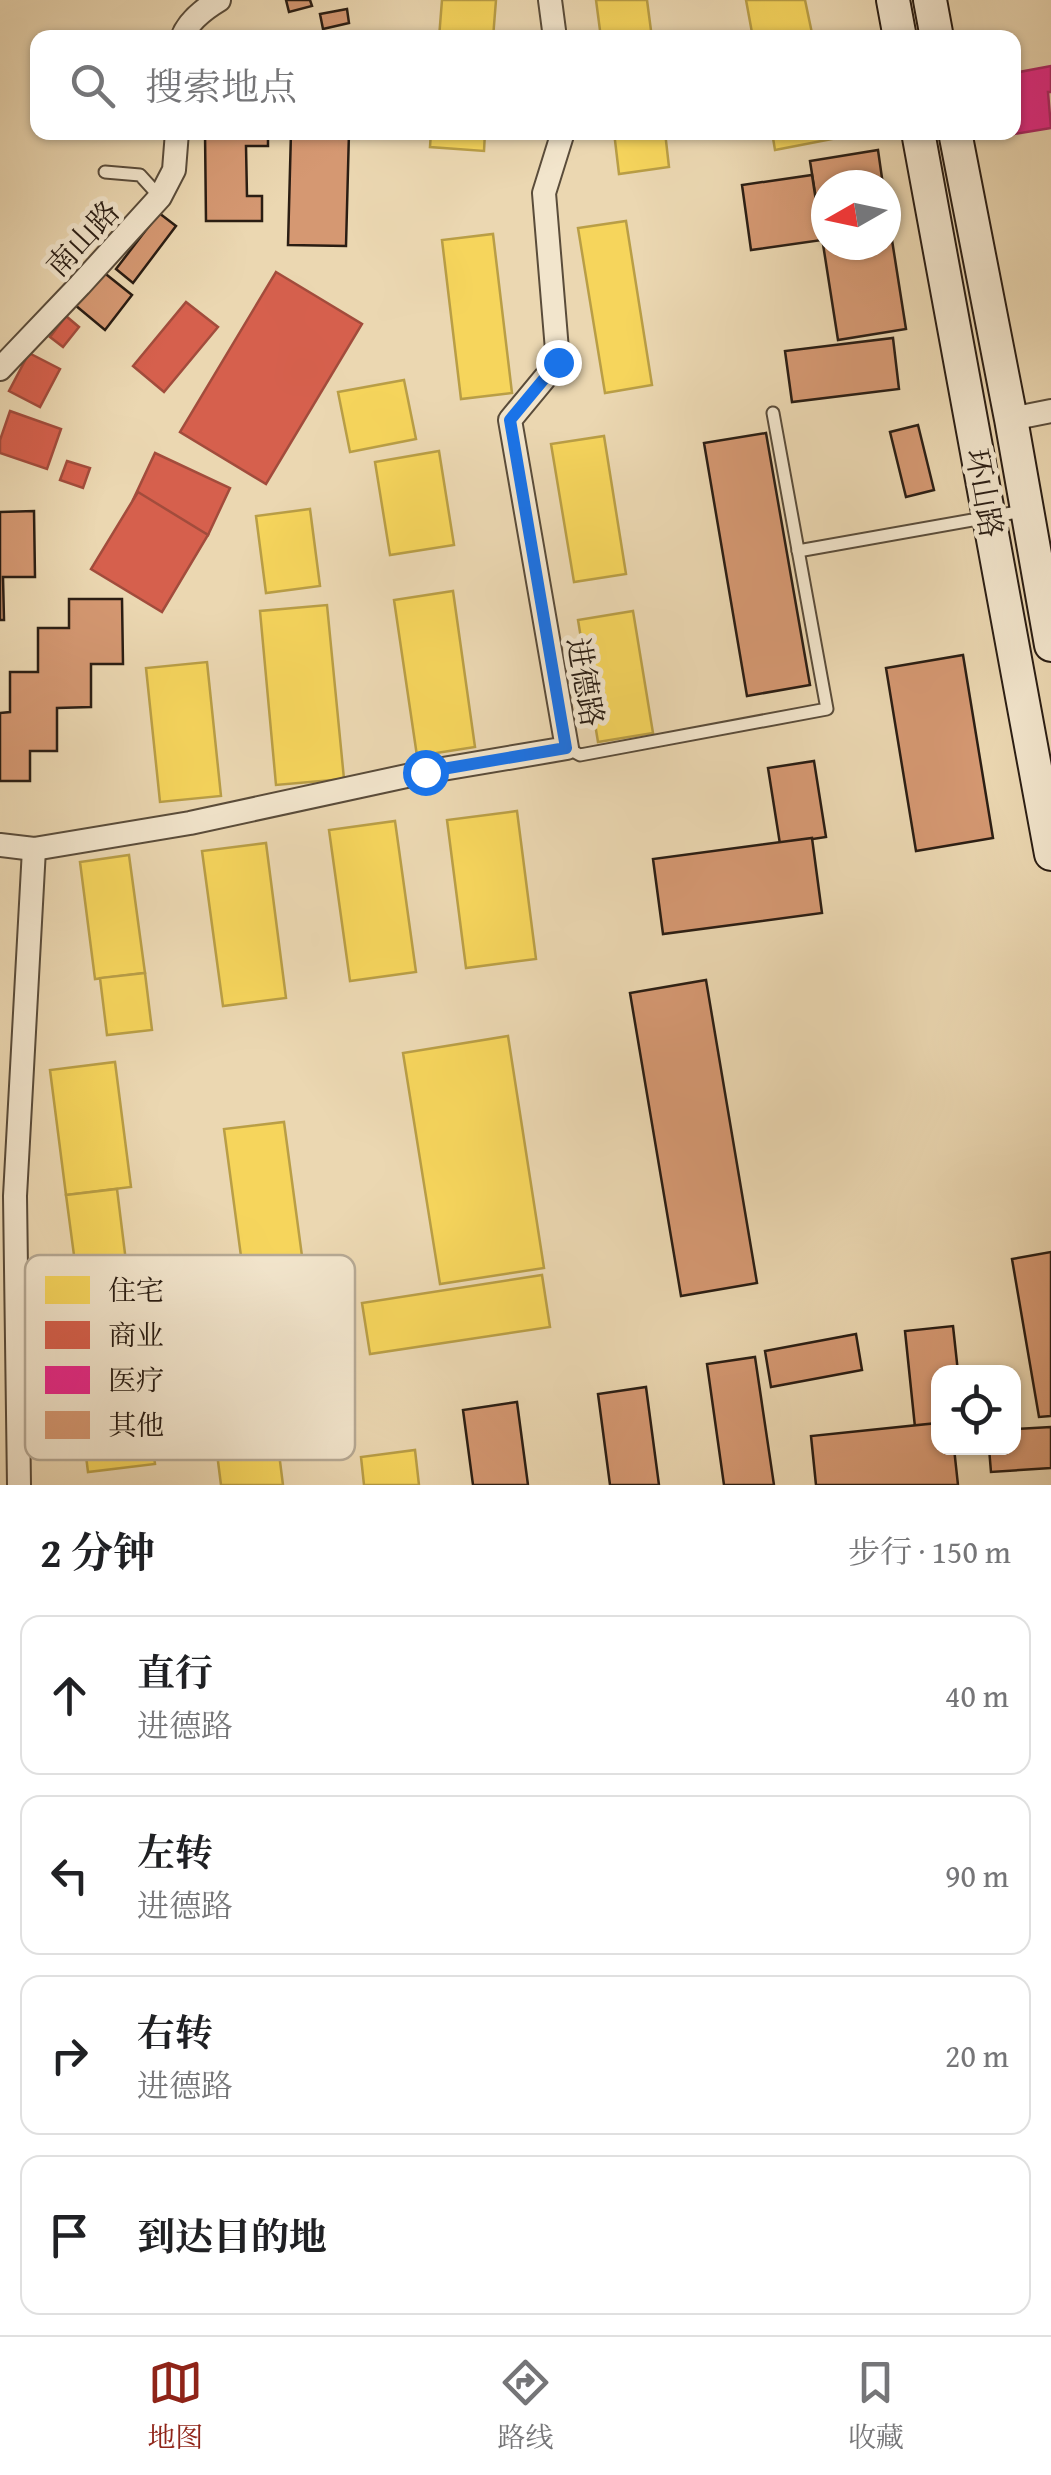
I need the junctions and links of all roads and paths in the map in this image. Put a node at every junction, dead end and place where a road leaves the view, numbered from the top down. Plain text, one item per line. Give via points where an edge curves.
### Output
1 (220, 0) edge
2 (550, 0) edge
3 (893, 0) edge
4 (930, 0) edge
5 (185, 30) edge
6 (554, 30) edge
7 (899, 30) edge
8 (936, 30) edge
9 (177, 140) edge
10 (560, 140) edge
11 (919, 140) edge
12 (957, 140) edge
13 (105, 172) dead end
14 (160, 197) junction
15 (0, 368) edge
16 (1051, 411) edge
17 (773, 413) dead end
18 (1011, 419) junction
19 (1027, 510) junction
20 (989, 517) junction
21 (798, 551) junction
22 (1051, 646) edge
23 (566, 748) junction
24 (0, 845) edge
25 (34, 848) junction
26 (1051, 854) edge
27 (8, 1257) edge
28 (20, 1485) edge

1 - 5 street
2 - 6 street
3 - 7 main road
4 - 8 main road
9 - 14 street, 南山路 via 174,170
10 - 23 street, 进德路 via 544,192 558,362 510,420
11 - 20 main road, 环山路
12 - 18 main road, 环山路
13 - 14 lane via 140,175
14 - 15 street, 南山路
16 - 18 street
17 - 21 lane
18 - 19 main road, 环山路
19 - 20 lane
19 - 22 main road, 环山路
20 - 21 lane
20 - 26 main road, 环山路
21 - 23 lane via 827,710 580,756
23 - 25 street, 进德路 via 190,824
24 - 25 street, 进德路
25 - 27 street
27 - 28 street

